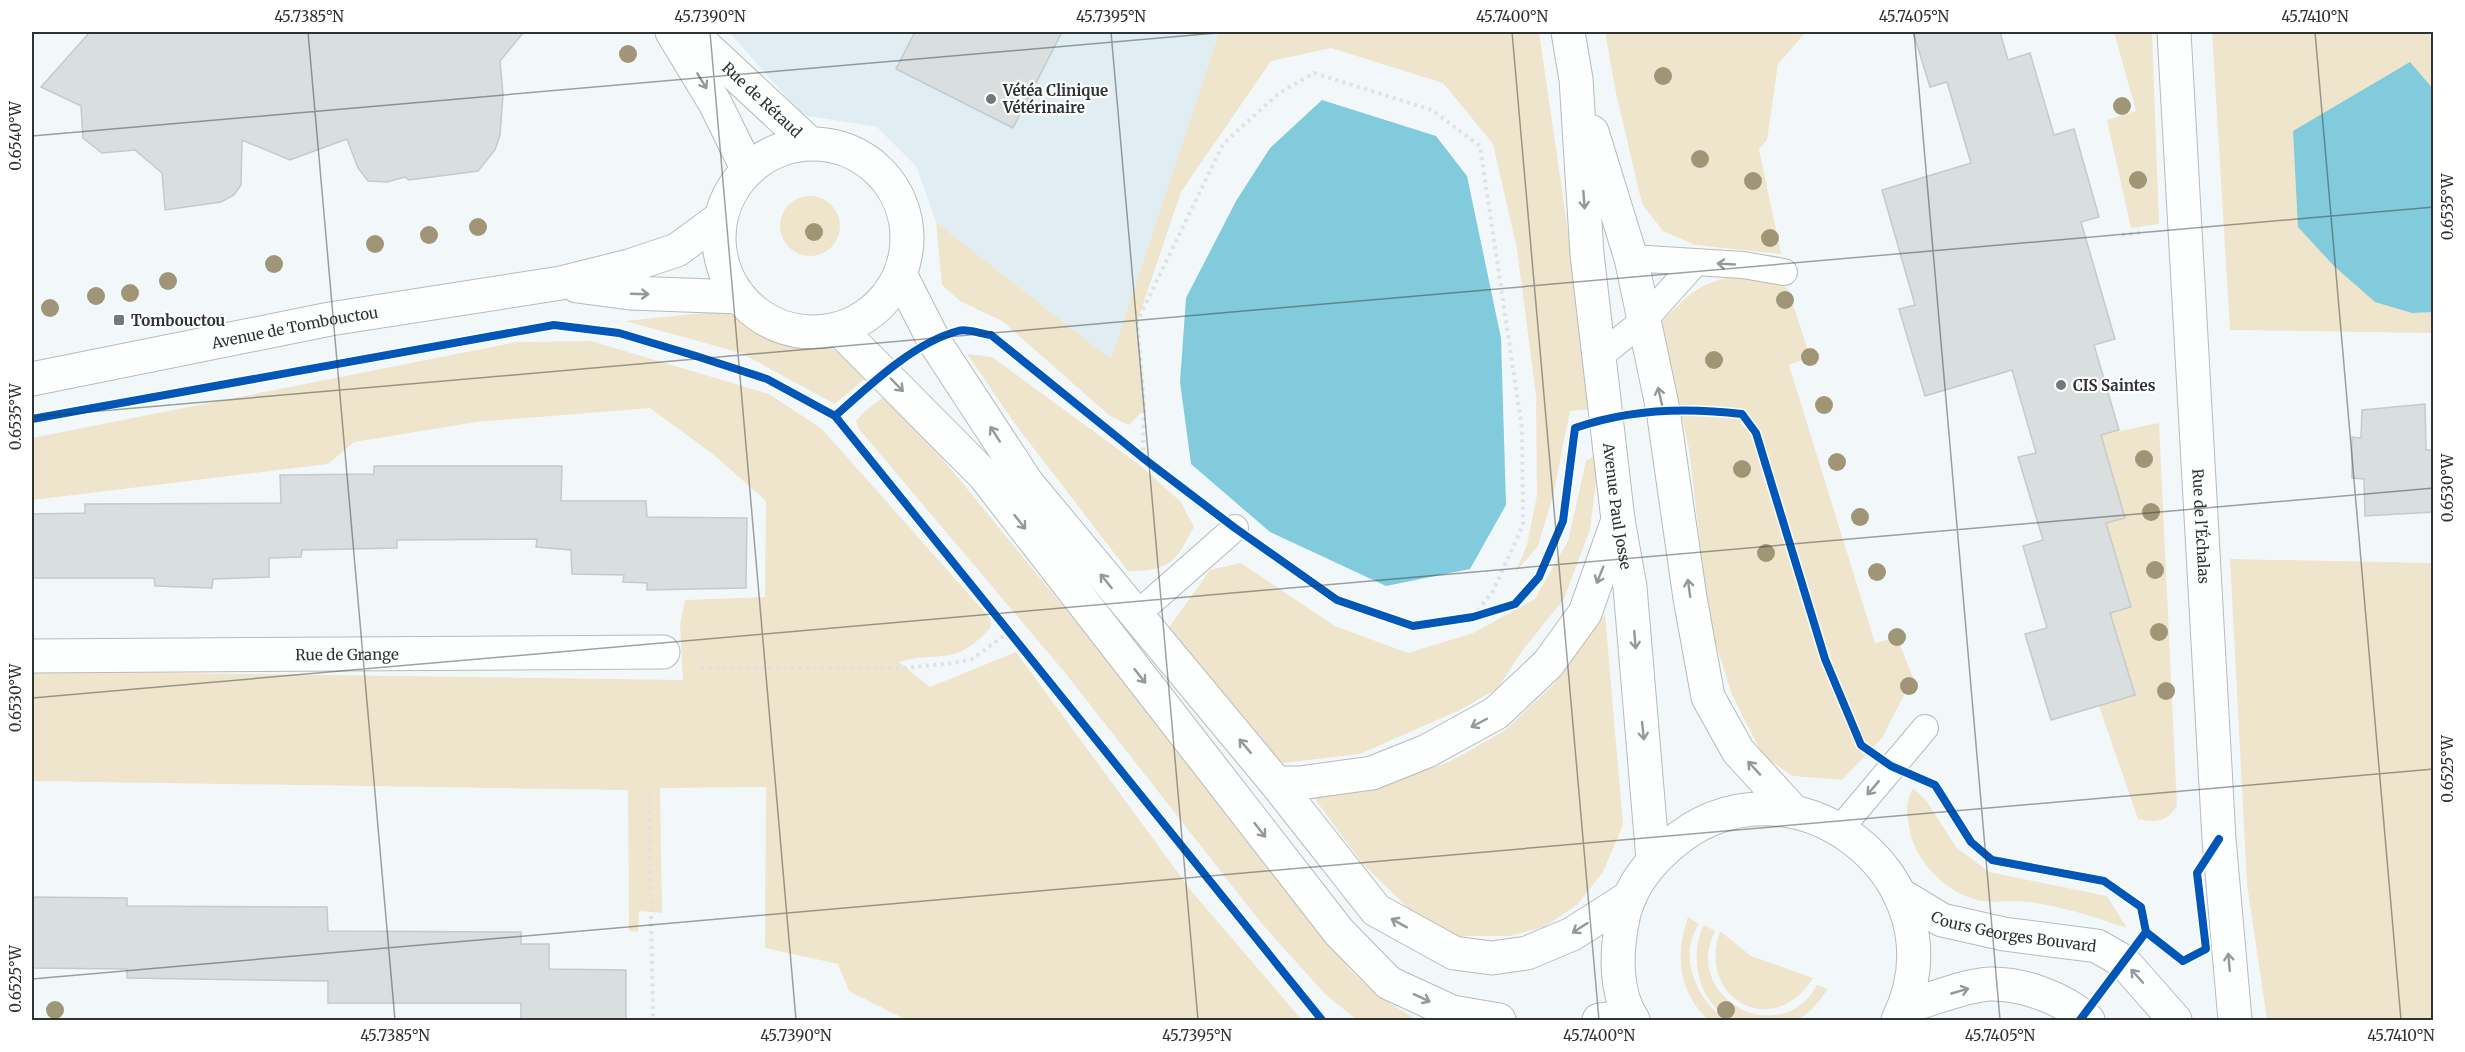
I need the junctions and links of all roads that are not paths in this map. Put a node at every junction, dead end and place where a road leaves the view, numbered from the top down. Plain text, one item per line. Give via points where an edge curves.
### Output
1 (672, 32) edge
2 (690, 32) edge
3 (1568, 32) edge
4 (2174, 32) edge
5 (1576, 79) junction
6 (808, 142) junction
7 (747, 170) junction
8 (719, 219) junction
9 (1631, 258) junction
10 (1696, 262) junction
11 (1784, 272) dead end
12 (900, 274) junction
13 (561, 283) junction
14 (739, 297) junction
15 (1644, 321) junction
16 (840, 330) junction
17 (1599, 357) junction
18 (32, 379) edge
19 (1618, 520) junction
20 (1235, 528) dead end
21 (1135, 616) junction
22 (663, 652) road end
23 (32, 656) edge
24 (1925, 728) dead end
25 (1276, 783) junction
26 (1793, 811) junction
27 (1840, 829) junction
28 (1653, 860) junction
29 (1899, 894) junction
30 (1630, 897) junction
31 (1901, 1014) edge
32 (1620, 1019) edge
33 (1499, 1020) edge
34 (2088, 1020) edge
35 (2175, 1020) edge
36 (2235, 1020) edge

1 -> 7 main road, Rue de Rétaud via 715,103
2 - 6 main road, Rue de Rétaud
3 - 5 main road, Avenue Paul Josse
36 -> 4 main road, Rue de l'Échalas via 2219,840
5 - 9 main road, Avenue Paul Josse
5 -> 17 main road, Avenue Paul Josse via 1587,254
6 - 7 main road via 778,149
6 - 12 main road via 837,147 866,159 888,180 903,208 908,238
7 - 8 main road
8 - 13 main road, Avenue de Tombouctou via 677,250
8 - 14 main road via 718,252 728,283
9 - 10 lane
9 - 15 main road, Avenue Paul Josse
11 -> 10 lane
10 - 15 lane
12 - 16 main road via 888,296 866,317
21 -> 12 main road via 1027,483 934,341
13 -> 14 main road, Avenue de Tombouctou via 630,293
13 - 18 main road, Avenue de Tombouctou via 330,319
14 - 16 main road via 748,308 776,326 807,333
15 - 17 lane
26 -> 15 main road, Avenue Paul Josse via 1738,751 1708,697 1663,410
16 -> 33 main road via 984,475 1339,932 1389,983 1452,1012
17 - 19 main road, Avenue Paul Josse
19 -> 25 main road via 1585,613 1548,664 1497,713 1427,751 1372,772
19 -> 28 main road, Avenue Paul Josse via 1630,587
20 - 21 lane
25 -> 21 main road
22 - 23 main road, Rue de Grange
24 -> 27 lane
30 -> 25 main road via 1572,934 1527,953 1492,958 1454,953 1376,910
26 - 27 main road
26 - 28 main road via 1729,813 1683,834
27 - 29 main road via 1872,854
28 - 30 main road
29 - 31 main road via 1913,950 1912,976
35 -> 29 main road, Cours Georges Bouvard via 2123,961 2097,946 2004,934 1942,920
30 - 32 main road via 1618,945
31 -> 34 main road via 1988,984 2013,986 2059,1001

